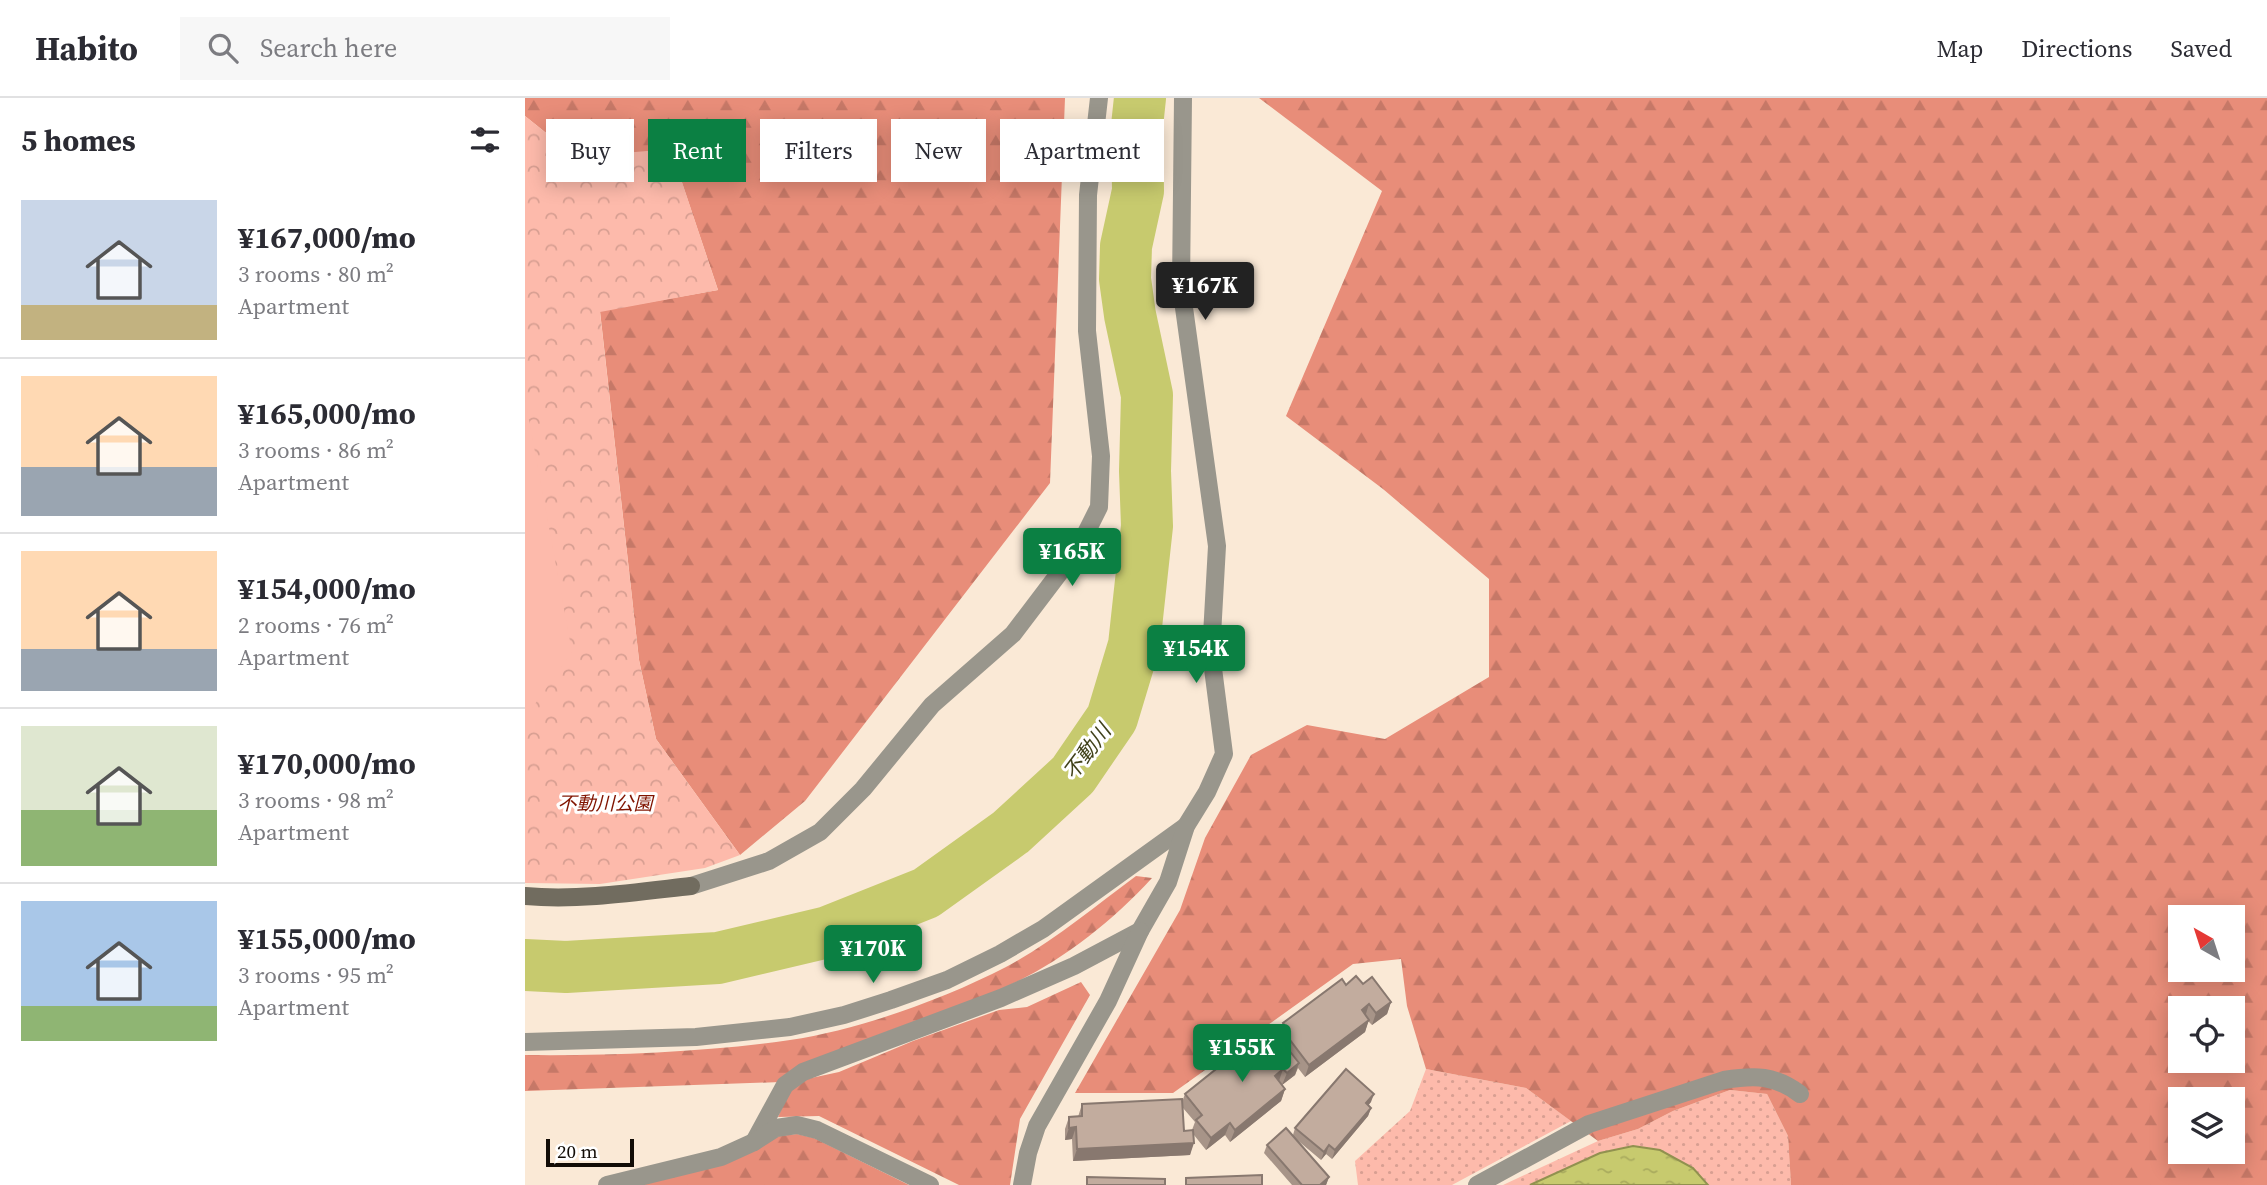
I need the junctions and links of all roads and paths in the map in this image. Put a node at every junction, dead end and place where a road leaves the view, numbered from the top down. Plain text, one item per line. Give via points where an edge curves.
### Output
1 (1099, 98) edge
2 (1183, 98) edge
3 (1186, 826) junction
4 (525, 896) edge
5 (1140, 931) junction
6 (525, 1042) edge
7 (1800, 1094) dead end
8 (754, 1142) junction
9 (607, 1185) edge
10 (930, 1185) edge
11 (1022, 1185) edge
12 (1477, 1185) edge

1 - 4 street via 1088,195 1087,331 1101,456 1099,507 1079,547 1013,634 932,705 863,789 820,832 769,861 691,886
2 - 3 street via 1181,286 1217,546 1211,653 1224,754
3 - 5 street via 1168,882
3 - 6 street via 1043,929 947,979 891,1000 777,1028 696,1037
5 - 8 street via 1001,998 803,1072 785,1085
5 - 11 street via 1108,1002 1037,1126
7 - 12 street via 1784,1082 1763,1077 1724,1080 1590,1124
8 - 9 street via 721,1157
8 - 10 street via 776,1128 797,1125 817,1130

